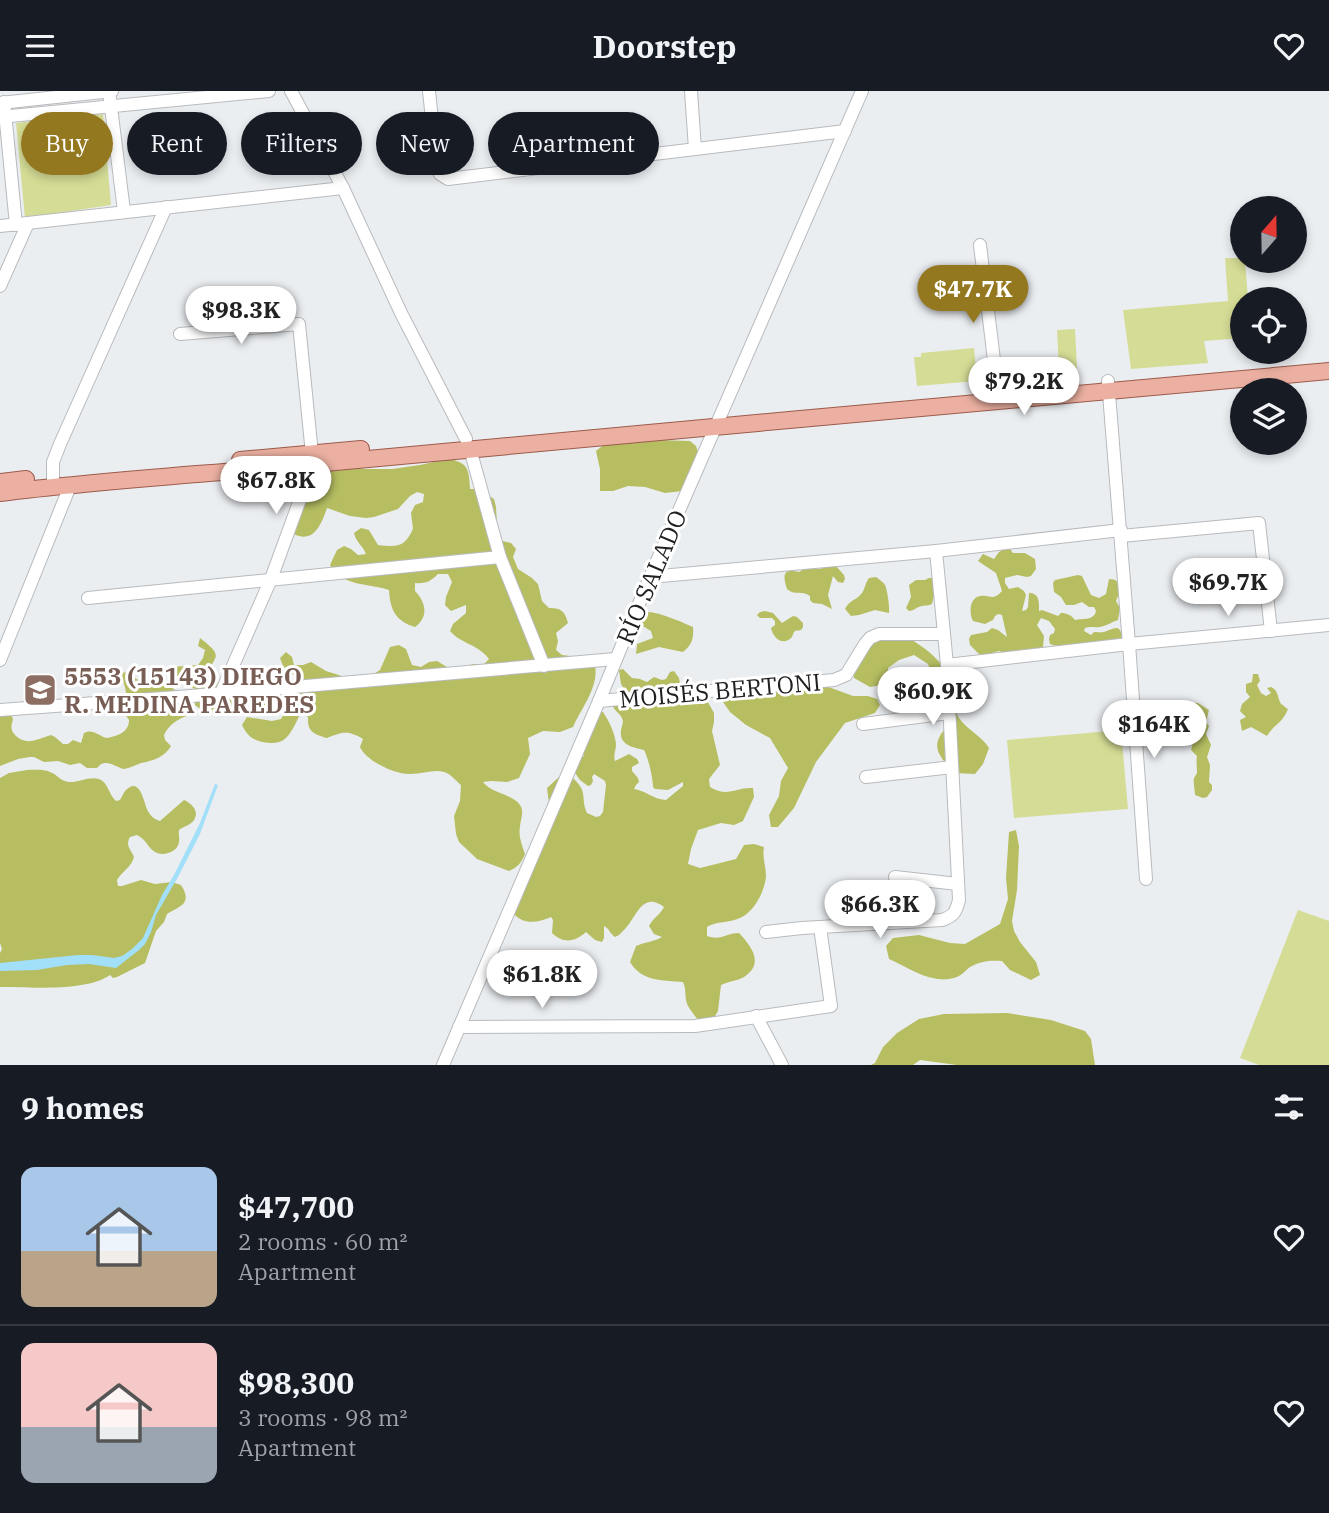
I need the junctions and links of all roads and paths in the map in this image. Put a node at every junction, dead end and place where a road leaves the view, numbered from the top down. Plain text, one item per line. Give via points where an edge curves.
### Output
1 (111, 91) edge
2 (269, 91) edge
3 (291, 91) edge
4 (429, 91) edge
5 (691, 91) edge
6 (862, 91) edge
7 (60, 94) edge
8 (2, 103) edge
9 (111, 107) junction
10 (62, 111) junction
11 (3, 117) edge
12 (845, 131) junction
13 (695, 149) junction
14 (343, 188) junction
15 (166, 207) junction
16 (124, 211) junction
17 (22, 224) junction
18 (0, 226) edge
19 (980, 245) dead end
20 (0, 286) edge
21 (180, 334) dead end
22 (1329, 362) edge
23 (1329, 371) edge
24 (1249, 374) junction
25 (1109, 386) junction
26 (999, 396) junction
27 (719, 421) junction
28 (468, 444) junction
29 (312, 459) junction
30 (0, 482) edge
31 (52, 482) junction
32 (70, 486) junction
33 (0, 493) edge
34 (1121, 533) junction
35 (936, 551) junction
36 (500, 557) junction
37 (650, 577) junction
38 (271, 579) junction
39 (88, 598) dead end
40 (1329, 625) edge
41 (1271, 631) junction
42 (944, 634) junction
43 (1129, 644) junction
44 (615, 659) junction
45 (0, 660) edge
46 (947, 665) junction
47 (544, 666) junction
48 (221, 693) junction
49 (599, 701) junction
50 (0, 710) edge
51 (949, 713) junction
52 (863, 724) dead end
53 (952, 767) junction
54 (866, 777) dead end
55 (895, 877) dead end
56 (1146, 879) dead end
57 (958, 884) junction
58 (820, 927) junction
59 (766, 932) dead end
60 (756, 1016) junction
61 (459, 1027) junction
62 (443, 1065) edge
63 (782, 1065) edge

1 - 7 street
1 - 9 street
2 - 9 street
3 - 14 street
4 - 13 street via 437,166 448,179
5 - 13 street
6 - 12 street, RÍO SALADO
7 - 8 street
7 - 10 street
8 - 11 street
9 - 10 street
9 - 16 street
10 - 11 street
11 - 17 street
12 - 13 street
12 - 27 street, RÍO SALADO
14 - 15 street
14 - 28 street
15 - 16 street
15 - 31 street via 60,444
16 - 17 street
17 - 18 street
17 - 20 street
19 - 26 street
21 - 29 street via 299,324
22 - 24 main road
23 - 24 main road
24 - 25 main road
25 - 26 main road
25 - 34 street
26 - 27 main road
27 - 28 main road
27 - 37 street, RÍO SALADO
28 - 29 main road
28 - 36 street
29 - 31 main road
29 - 32 main road
29 - 38 street
30 - 31 main road
31 - 32 main road
31 - 33 main road
32 - 45 street
34 - 35 street
34 - 41 street via 1259,523
34 - 43 street
35 - 37 street
35 - 42 street
36 - 38 street
36 - 47 street
37 - 44 street, RÍO SALADO
38 - 39 street
38 - 48 street
40 - 41 street
41 - 43 street
42 - 46 street
42 - 49 street, MOISÉS BERTONI via 879,634 865,644 846,675 834,680
43 - 46 street
43 - 56 street
44 - 47 street
44 - 49 street, RÍO SALADO
46 - 51 street
47 - 48 street
48 - 50 street
49 - 61 street, RÍO SALADO
51 - 52 street
51 - 53 street
53 - 54 street
53 - 57 street
55 - 57 street
57 - 58 street via 959,900 952,917
58 - 59 street
58 - 60 street via 831,1006
60 - 61 street via 695,1025
60 - 63 street
61 - 62 street, RÍO SALADO

